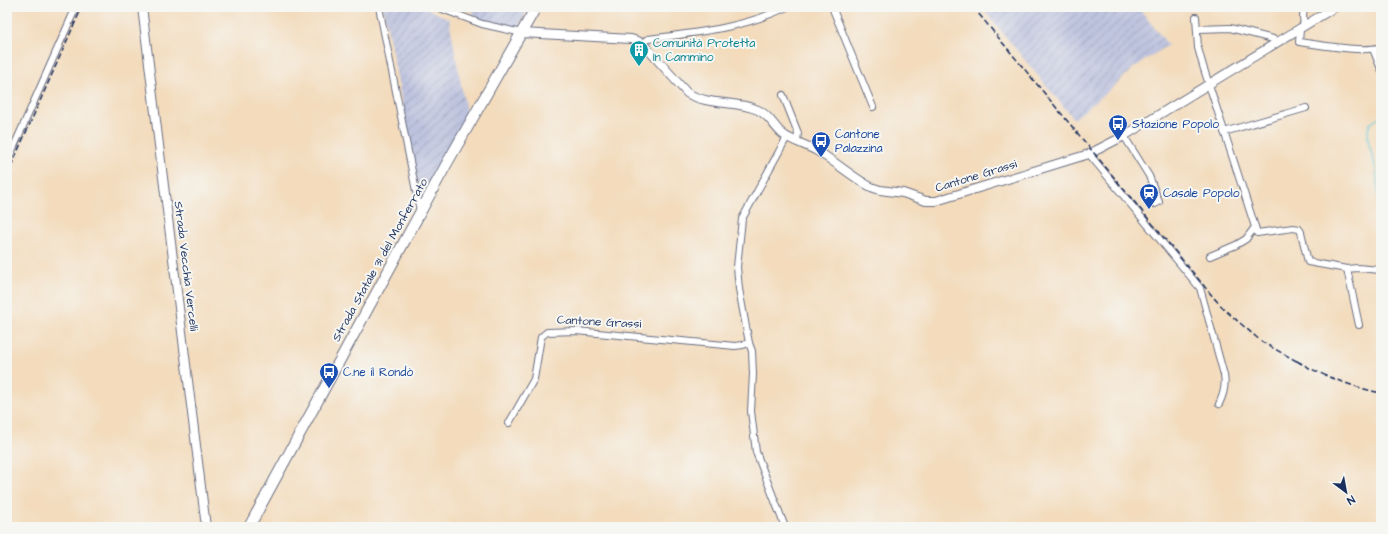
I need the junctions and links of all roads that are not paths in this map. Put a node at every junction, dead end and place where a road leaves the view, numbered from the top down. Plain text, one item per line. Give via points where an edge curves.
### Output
1 (76, 7) edge
2 (142, 7) edge
3 (379, 7) edge
4 (437, 7) edge
5 (536, 7) edge
6 (787, 7) edge
7 (832, 7) edge
8 (1304, 7) edge
9 (1335, 7) edge
10 (1196, 17) dead end
11 (1302, 27) junction
12 (1198, 29) junction
13 (522, 33) junction
14 (641, 43) junction
15 (1276, 43) junction
16 (1381, 47) edge
17 (1373, 49) junction
18 (1381, 69) edge
19 (1208, 84) junction
20 (783, 96) dead end
21 (873, 107) dead end
22 (1306, 108) dead end
23 (1224, 132) junction
24 (1124, 136) junction
25 (788, 137) junction
26 (797, 141) junction
27 (1091, 153) junction
28 (7, 162) edge
29 (1155, 204) dead end
30 (420, 213) junction
31 (1255, 227) junction
32 (1210, 256) dead end
33 (1347, 269) junction
34 (1381, 270) edge
35 (1359, 325) dead end
36 (749, 343) junction
37 (1219, 404) dead end
38 (509, 423) dead end
39 (206, 527) edge
40 (249, 527) edge
41 (786, 527) edge

1 - 28 street
2 - 39 street, Strada Vecchia Vercelli
3 - 30 street
4 - 13 street via 482,24
5 - 13 main road, Strada Statale 31 del Monferrato
6 - 14 street via 762,18 723,28 648,39
7 - 21 street
8 - 11 street
9 - 11 street, Cantone Grassi
10 - 12 street
11 - 15 street, Cantone Grassi
11 - 17 street via 1299,42
12 - 15 street via 1230,28 1273,39
12 - 19 street via 1198,48
13 - 14 street via 631,40
13 - 30 main road, Strada Statale 31 del Monferrato
14 - 25 street, Cantone Grassi via 687,93 707,101 756,109 766,115
15 - 19 street, Cantone Grassi
16 - 17 street
17 - 18 street
19 - 23 street
19 - 24 street, Cantone Grassi
20 - 26 street via 798,134
22 - 23 street
23 - 31 street
24 - 27 street, Cantone Grassi
24 - 29 street via 1149,176 1159,202
25 - 26 street, Cantone Grassi
25 - 36 street via 742,219 739,289
26 - 27 street, Cantone Grassi via 817,151 871,187 930,202
27 - 37 street via 1200,288 1226,383
30 - 40 main road, Strada Statale 31 del Monferrato
31 - 32 street via 1246,239
31 - 33 street via 1257,233 1299,229 1308,262
33 - 34 street
33 - 35 street
36 - 38 street, Cantone Grassi via 735,346 576,331 547,332 541,337 534,379
36 - 41 street via 752,351 751,411 756,452

